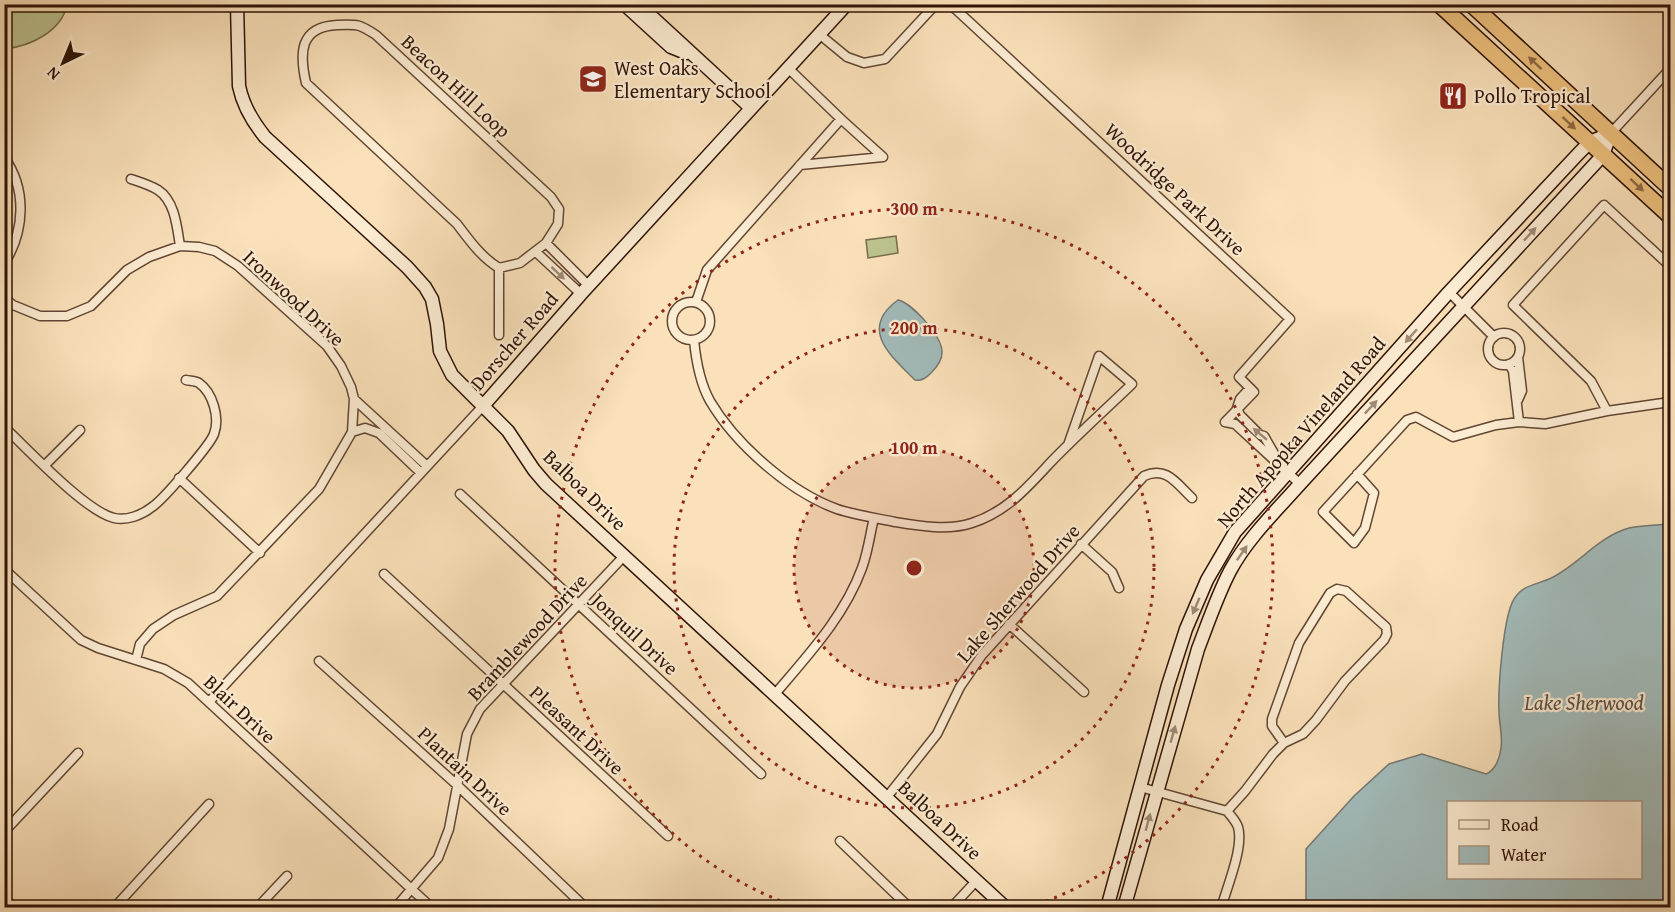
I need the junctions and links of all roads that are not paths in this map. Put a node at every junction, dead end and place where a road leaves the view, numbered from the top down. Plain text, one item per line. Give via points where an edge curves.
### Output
1 (237, 4) edge
2 (624, 4) edge
3 (638, 4) edge
4 (847, 4) edge
5 (936, 4) edge
6 (950, 4) edge
7 (1439, 4) edge
8 (1471, 4) edge
9 (819, 34) junction
10 (693, 56) junction
11 (788, 68) junction
12 (1671, 69) edge
13 (751, 108) junction
14 (841, 119) junction
15 (1611, 133) junction
16 (1590, 142) junction
17 (1603, 154) junction
18 (4, 157) edge
19 (800, 165) junction
20 (132, 179) dead end
21 (1671, 188) edge
22 (1671, 216) edge
23 (546, 243) junction
24 (180, 246) junction
25 (536, 252) junction
26 (4, 264) edge
27 (1671, 266) edge
28 (499, 268) junction
29 (585, 290) junction
30 (1449, 292) junction
31 (4, 298) edge
32 (696, 302) junction
33 (1464, 306) junction
34 (499, 336) dead end
35 (1494, 336) junction
36 (694, 340) junction
37 (1518, 357) junction
38 (1509, 364) junction
39 (186, 380) dead end
40 (354, 399) junction
41 (1518, 400) junction
42 (1671, 402) edge
43 (482, 406) junction
44 (1237, 408) junction
45 (1607, 411) junction
46 (1519, 422) junction
47 (4, 427) edge
48 (80, 430) dead end
49 (352, 432) junction
50 (1068, 445) junction
51 (1279, 462) junction
52 (45, 465) junction
53 (424, 470) junction
54 (1288, 472) junction
55 (1357, 474) junction
56 (179, 478) junction
57 (1300, 484) junction
58 (460, 494) dead end
59 (1192, 498) dead end
60 (874, 518) junction
61 (1081, 544) junction
62 (260, 553) junction
63 (625, 555) junction
64 (4, 569) edge
65 (384, 574) dead end
66 (1119, 588) dead end
67 (579, 604) junction
68 (1009, 624) junction
69 (136, 660) junction
70 (319, 661) dead end
71 (504, 685) junction
72 (1084, 692) dead end
73 (775, 694) junction
74 (209, 702) junction
75 (1284, 743) junction
76 (78, 753) dead end
77 (761, 774) dead end
78 (457, 785) junction
79 (1140, 787) junction
80 (1156, 790) junction
81 (887, 797) junction
82 (209, 804) dead end
83 (1227, 811) junction
84 (4, 832) edge
85 (668, 836) dead end
86 (840, 841) dead end
87 (287, 876) dead end
88 (977, 880) junction
89 (412, 889) junction
90 (4, 898) edge
91 (15, 908) edge
92 (114, 908) edge
93 (257, 908) edge
94 (395, 908) edge
95 (432, 908) edge
96 (586, 908) edge
97 (910, 908) edge
98 (951, 908) edge
99 (1006, 908) edge
100 (1107, 908) edge
101 (1124, 908) edge
102 (1221, 908) edge

1 - 43 street, Balboa Drive via 239,86 251,118 265,137 425,287 435,310 444,363
2 - 10 street via 671,47
3 - 10 street
4 - 9 street, Dorscher Road
5 - 9 street via 885,59 864,63 847,57
6 - 44 street, Woodridge Park Drive via 1290,319 1239,377 1252,390 1240,399
7 -> 16 highway
15 -> 8 highway
9 - 11 street, Dorscher Road
10 - 13 street
11 - 13 street, Dorscher Road
11 - 14 street
12 - 15 street
13 - 29 street, Dorscher Road
14 - 19 street
14 - 19 street via 883,157
15 - 16 street
15 - 17 street
15 - 21 highway
16 - 17 highway
16 - 30 street, North Apopka Vineland Road
17 -> 22 highway
33 -> 17 street, North Apopka Vineland Road
18 - 26 street via 19,186 22,208 12,253
19 - 32 street via 707,270
20 - 24 street via 159,190 169,202
23 - 25 street, Beacon Hill Loop
23 - 28 street, Beacon Hill Loop via 558,224 559,209 551,197 376,35 359,24 323,26 313,31 303,45 306,83
23 - 29 street
24 - 31 street, Ironwood Drive via 127,270 91,306 67,316 40,316
24 - 40 street, Ironwood Drive via 215,251 238,266 327,346 341,366
25 - 28 street, Beacon Hill Loop
25 -> 29 street
27 - 45 street via 1604,205 1513,305 1591,381
28 - 34 street
29 - 43 street, Dorscher Road
30 - 33 street
30 -> 54 street, North Apopka Vineland Road
32 - 36 street via 707,310 711,323 706,334
32 - 36 street via 678,306 672,321 681,338
33 - 35 street
57 -> 33 street, North Apopka Vineland Road
35 - 37 street via 1504,333 1514,337 1520,346
35 - 38 street via 1488,346 1490,356 1498,364
36 - 60 street via 700,376 710,401 740,440 803,493 838,509
37 - 38 street
37 - 41 street via 1522,391
38 - 41 street
39 - 56 street via 199,383 211,397 216,414 215,432
40 - 49 street, Ironwood Drive
40 - 53 street
41 - 46 street
42 - 45 street
43 - 53 street, Dorscher Road
43 - 63 street, Balboa Drive via 509,432 546,484
51 -> 44 street, Woodridge Park Drive via 1264,436
44 - 51 street, Woodridge Park Drive via 1225,422 1235,424
45 - 46 street via 1545,424
46 - 55 street via 1453,437 1416,417 1407,420
47 - 52 street
48 - 52 street
49 - 53 street via 365,428 379,433
49 - 62 street, Ironwood Drive via 319,489
50 - 50 street via 1132,384 1099,356 1095,367
50 - 60 street via 1029,487 1000,510 972,523 954,527 916,526
51 - 54 street, Woodridge Park Drive
52 - 56 street via 81,498 115,518 134,517 153,506
53 - 74 street, Dorscher Road
54 - 57 street, Woodridge Park Drive
54 -> 79 street, North Apopka Vineland Road via 1235,532 1207,580 1186,629
55 - 55 street via 1374,493 1365,528 1354,543 1323,512
56 - 62 street
80 -> 57 street, North Apopka Vineland Road via 1198,649 1230,570
58 - 67 street, Jonquil Drive
59 - 61 street, Lake Sherwood Drive via 1165,473 1153,472 1144,476
60 - 73 street via 863,566 851,595 827,633
61 - 66 street via 1112,572
61 - 68 street, Lake Sherwood Drive
62 - 69 street, Ironwood Drive via 217,596 153,629 140,644
63 - 67 street, Bramblewood Drive
63 - 73 street, Balboa Drive
64 - 69 street, Blair Drive via 81,640
65 - 71 street, Pleasant Drive
67 - 71 street, Bramblewood Drive
67 - 77 street, Jonquil Drive
68 - 72 street
68 - 81 street, Lake Sherwood Drive via 960,687 937,734
69 - 74 street, Blair Drive via 164,669
70 - 78 street, Plantain Drive
71 - 78 street, Bramblewood Drive via 480,710 467,734
71 - 85 street, Pleasant Drive
73 - 81 street, Balboa Drive
74 - 89 street, Blair Drive
75 - 75 street via 1303,734 1387,634 1386,627 1346,591 1337,589 1330,593 1299,644 1272,718 1272,726
75 - 83 street
76 - 84 street
78 - 89 street, Bramblewood Drive via 449,829 438,858
78 - 96 street, Plantain Drive
79 - 80 street
79 - 100 street, North Apopka Vineland Road
80 - 83 street
101 -> 80 street, North Apopka Vineland Road
81 - 88 street, Balboa Drive
82 - 92 street
83 - 102 street via 1238,827 1240,842
86 - 97 street
87 - 93 street
88 - 98 street
88 - 99 street, Balboa Drive
89 - 94 street, Bramblewood Drive
89 - 95 street, Blair Drive
90 - 91 street

